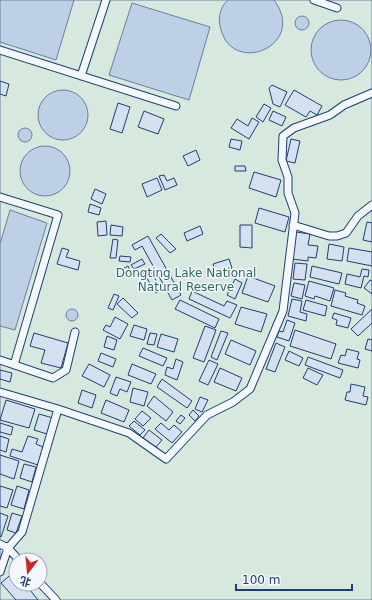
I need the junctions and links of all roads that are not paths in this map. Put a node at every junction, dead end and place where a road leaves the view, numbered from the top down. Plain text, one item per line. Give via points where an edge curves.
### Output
1 (106, 0) edge
2 (314, 0) edge
3 (337, 8) dead end
4 (0, 50) edge
5 (81, 76) junction
6 (372, 93) edge
7 (176, 106) dead end
8 (0, 197) edge
9 (372, 205) edge
10 (294, 225) junction
11 (75, 332) dead end
12 (0, 360) edge
13 (14, 365) junction
14 (0, 392) edge
15 (58, 409) junction
16 (0, 544) edge
17 (8, 548) junction
18 (12, 552) edge
19 (0, 572) edge
20 (48, 592) edge
21 (56, 600) edge

1 - 5 street
2 - 3 street
4 - 5 street
5 - 7 street
6 - 10 street via 344,105 330,115 294,128 283,136 282,160 288,178 288,193 295,213
8 - 13 street via 58,215
9 - 10 street via 358,216 346,233 337,236
10 - 15 street via 283,311 250,389 233,402 207,415 166,458 129,433
11 - 13 street via 66,370 53,378
12 - 13 street
14 - 15 street
15 - 17 street via 22,532
16 - 17 street
17 - 18 street
17 - 19 street
20 - 21 street

